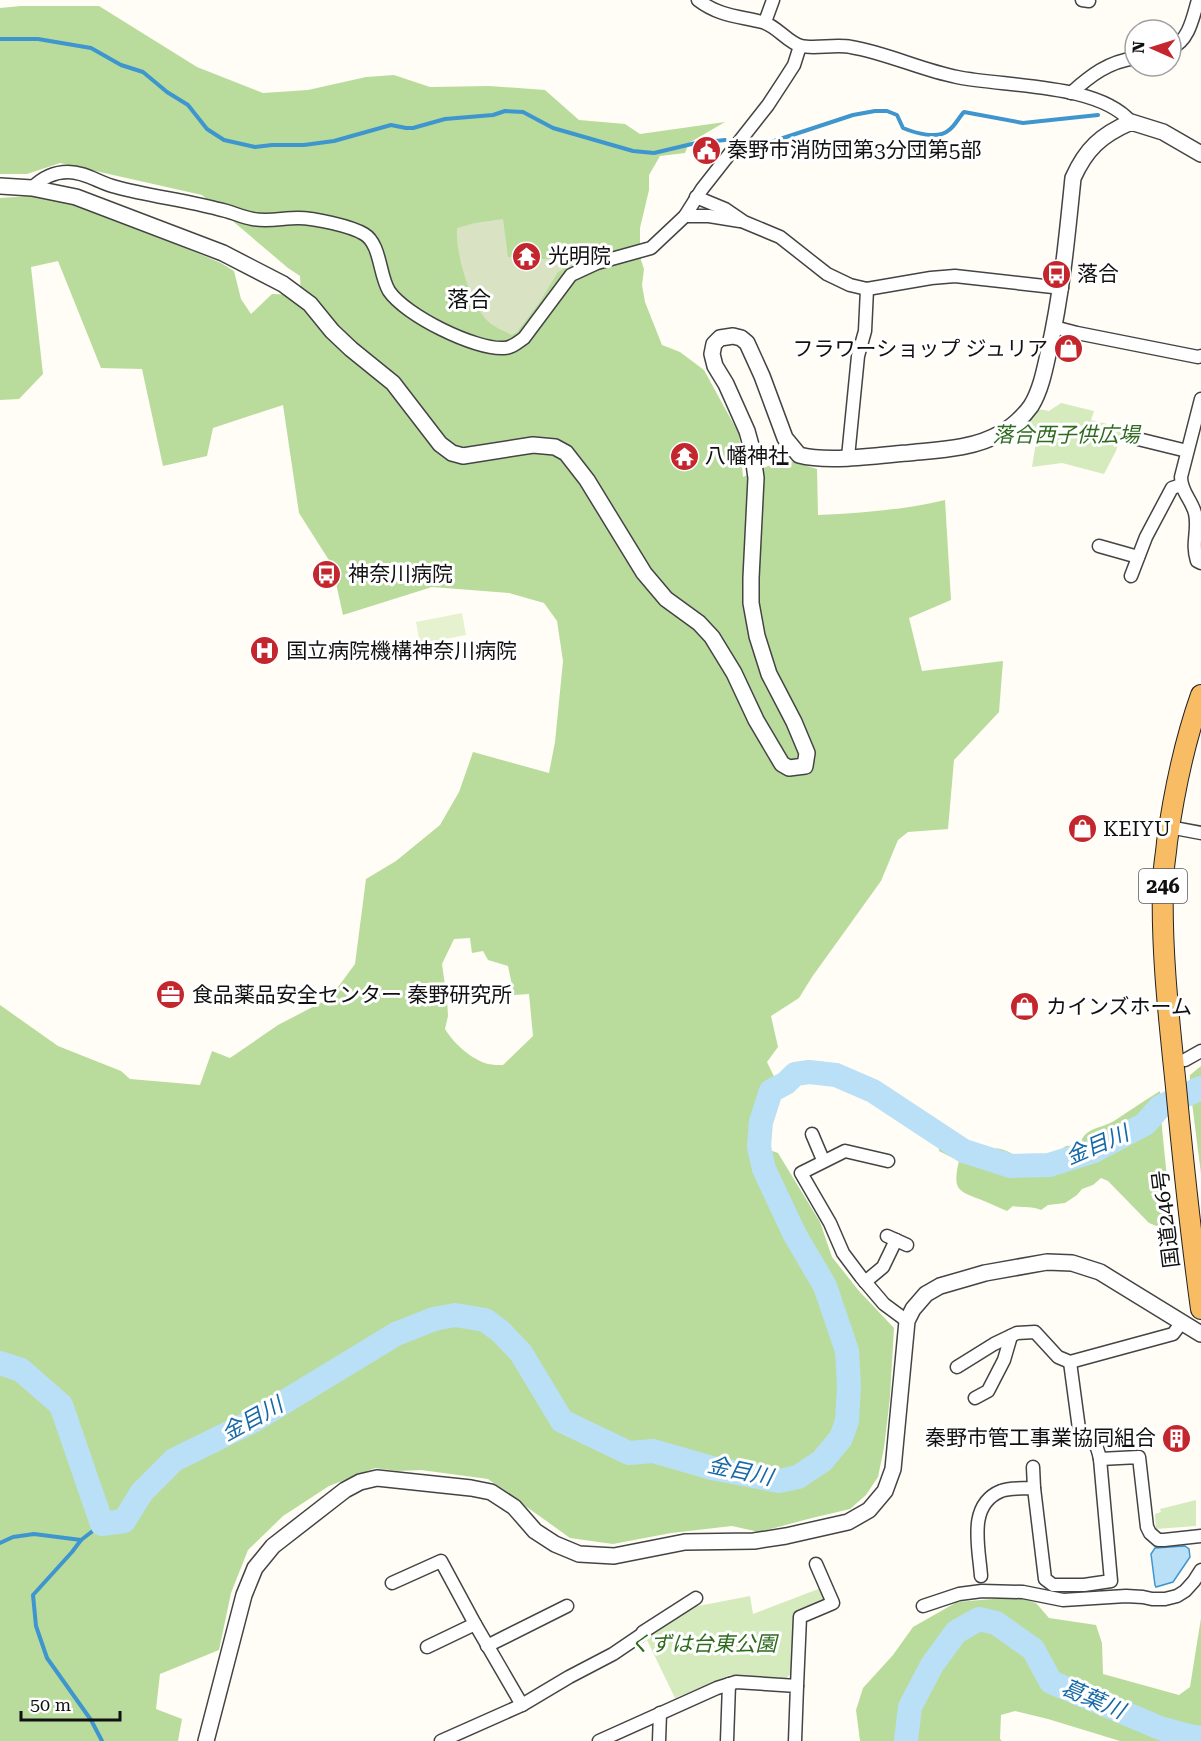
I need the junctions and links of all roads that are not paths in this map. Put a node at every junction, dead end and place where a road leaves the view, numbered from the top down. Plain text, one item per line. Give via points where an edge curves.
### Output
1 (698, 0) edge
2 (773, 0) edge
3 (1198, 0) edge
4 (765, 22) junction
5 (1183, 37) edge
6 (800, 46) junction
7 (1123, 59) edge
8 (1071, 93) junction
9 (1131, 122) junction
10 (1201, 154) edge
11 (0, 186) edge
12 (32, 188) junction
13 (696, 197) junction
14 (685, 216) junction
15 (744, 222) junction
16 (1062, 288) junction
17 (867, 289) junction
18 (1054, 327) junction
19 (1201, 356) edge
20 (1201, 399) edge
21 (1134, 438) dead end
22 (1187, 451) junction
23 (848, 457) junction
24 (1181, 485) junction
25 (1099, 546) dead end
26 (1138, 557) junction
27 (1201, 563) edge
28 (1131, 576) dead end
29 (1201, 695) edge
30 (1169, 827) junction
31 (1201, 833) edge
32 (1201, 1051) edge
33 (1185, 1060) dead end
34 (813, 1134) dead end
35 (824, 1160) junction
36 (888, 1161) dead end
37 (896, 1240) dead end
38 (865, 1282) junction
39 (1201, 1309) edge
40 (908, 1321) junction
41 (1182, 1322) junction
42 (1201, 1334) edge
43 (1011, 1336) junction
44 (1070, 1362) junction
45 (957, 1366) dead end
46 (975, 1398) dead end
47 (1100, 1460) junction
48 (1033, 1467) dead end
49 (1034, 1488) junction
50 (1201, 1536) edge
51 (816, 1564) dead end
52 (1201, 1570) edge
53 (981, 1576) dead end
54 (392, 1583) dead end
55 (1085, 1591) junction
56 (696, 1598) dead end
57 (567, 1606) dead end
58 (923, 1606) dead end
59 (475, 1624) junction
60 (487, 1646) junction
61 (427, 1647) dead end
62 (729, 1684) junction
63 (796, 1686) junction
64 (522, 1705) junction
65 (660, 1713) junction
66 (206, 1741) edge
67 (441, 1741) edge
68 (599, 1741) edge
69 (659, 1741) edge
70 (726, 1741) edge
71 (795, 1741) edge

1 - 4 street via 736,18
2 - 4 street
3 - 5 street
4 - 6 street
6 - 8 street via 850,47 957,77
6 - 13 street via 786,79
7 - 8 street via 1091,76
8 - 9 street via 1111,105
9 - 10 street via 1162,132
9 - 16 street via 1088,150 1072,178
11 - 12 street
12 - 14 street via 45,177 67,172 84,174 114,187 252,219 298,218 355,230 371,240 388,290 408,311 457,336 506,348 524,338 571,275 597,263 651,248
12 - 23 street via 76,197 157,227 223,253 283,284 310,304 332,331 393,383 440,444 452,453 463,456 533,445 555,447 566,453 644,573 666,599 712,637 772,749 789,768 805,766 807,753 769,674 757,636 751,603 756,478 752,449 715,366 714,344 727,336 747,342 785,438 799,455
13 - 14 street
13 - 15 street
14 - 15 street
15 - 17 street via 780,237 827,274
16 - 17 street via 955,276
16 - 18 street
17 - 23 street
18 - 19 street
18 - 23 street via 1043,377 1031,405 1003,433 985,441 944,449
20 - 22 street
21 - 22 street
22 - 24 street
24 - 26 street via 1172,488
24 - 27 street via 1195,514 1193,549
25 - 26 street
26 - 28 street
29 - 30 highway, 246 via 1180,766
30 - 31 street
30 - 39 highway, 国道246号 / 246 via 1163,880 1164,979
32 - 33 street
34 - 35 street
35 - 36 street via 845,1151
35 - 38 street via 801,1173 843,1253
37 - 38 street via 884,1267
38 - 40 street via 884,1304
40 - 41 street via 926,1294 940,1286 986,1272 1047,1262 1072,1263 1100,1272
40 - 66 street via 893,1469 885,1491 869,1510 848,1522 754,1541 685,1542 614,1556 579,1554 535,1531 514,1507 491,1492 377,1478 345,1490 273,1546 255,1568 244,1595
41 - 42 street
41 - 44 street via 1173,1334
43 - 44 street via 1035,1332 1058,1357
43 - 45 street
43 - 46 street via 988,1391
44 - 47 street via 1079,1429 1091,1436
47 - 50 street via 1139,1457 1147,1527 1158,1540
47 - 55 street via 1111,1581
48 - 49 street
49 - 53 street via 1002,1490 982,1507 977,1521
49 - 55 street via 1045,1579 1053,1585
51 - 63 street via 834,1603 800,1617
52 - 55 street via 1185,1591 1165,1599
54 - 59 street via 441,1561
55 - 58 street via 1063,1600 1023,1592 959,1593
56 - 64 street via 613,1654
57 - 60 street
59 - 60 street
59 - 61 street
60 - 64 street
62 - 63 street
62 - 65 street
62 - 70 street
63 - 71 street
64 - 67 street
65 - 68 street
65 - 69 street

